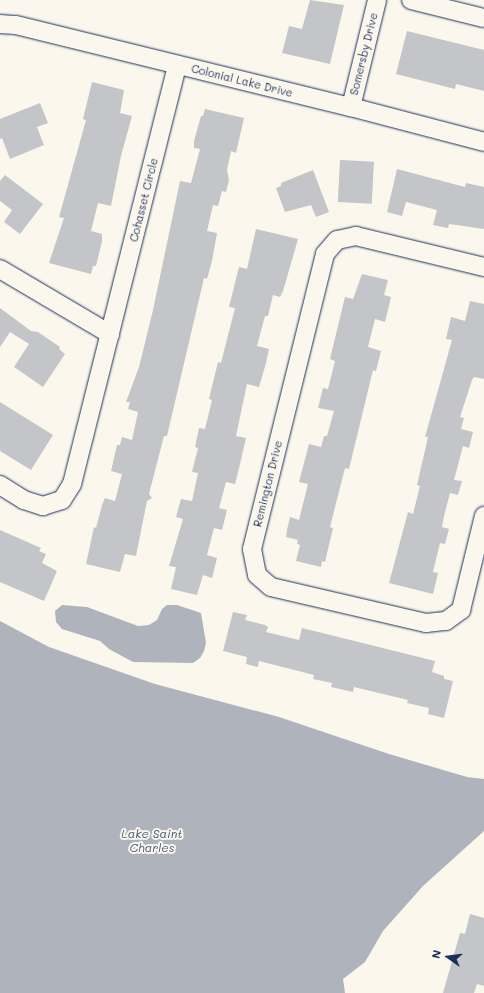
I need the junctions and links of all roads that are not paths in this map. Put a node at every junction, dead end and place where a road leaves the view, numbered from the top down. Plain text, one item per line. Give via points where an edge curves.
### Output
1 (377, 0) edge
2 (411, 0) edge
3 (484, 18) edge
4 (0, 24) edge
5 (177, 65) junction
6 (351, 107) junction
7 (484, 142) edge
8 (484, 267) edge
9 (0, 269) edge
10 (110, 334) junction
11 (0, 485) edge
12 (484, 516) edge

1 - 6 street, Somersby Drive
2 - 3 street
4 - 5 street, Colonial Lake Drive via 16,25
5 - 6 street, Colonial Lake Drive
5 - 10 street, Cohasset Circle
6 - 7 street, Colonial Lake Drive
8 - 12 street, Remington Drive via 356,236 337,240 325,254 252,549 257,575 271,587 426,623 446,621 461,610
9 - 10 street
10 - 11 street, Cohasset Circle via 72,484 62,500 43,506 24,500

